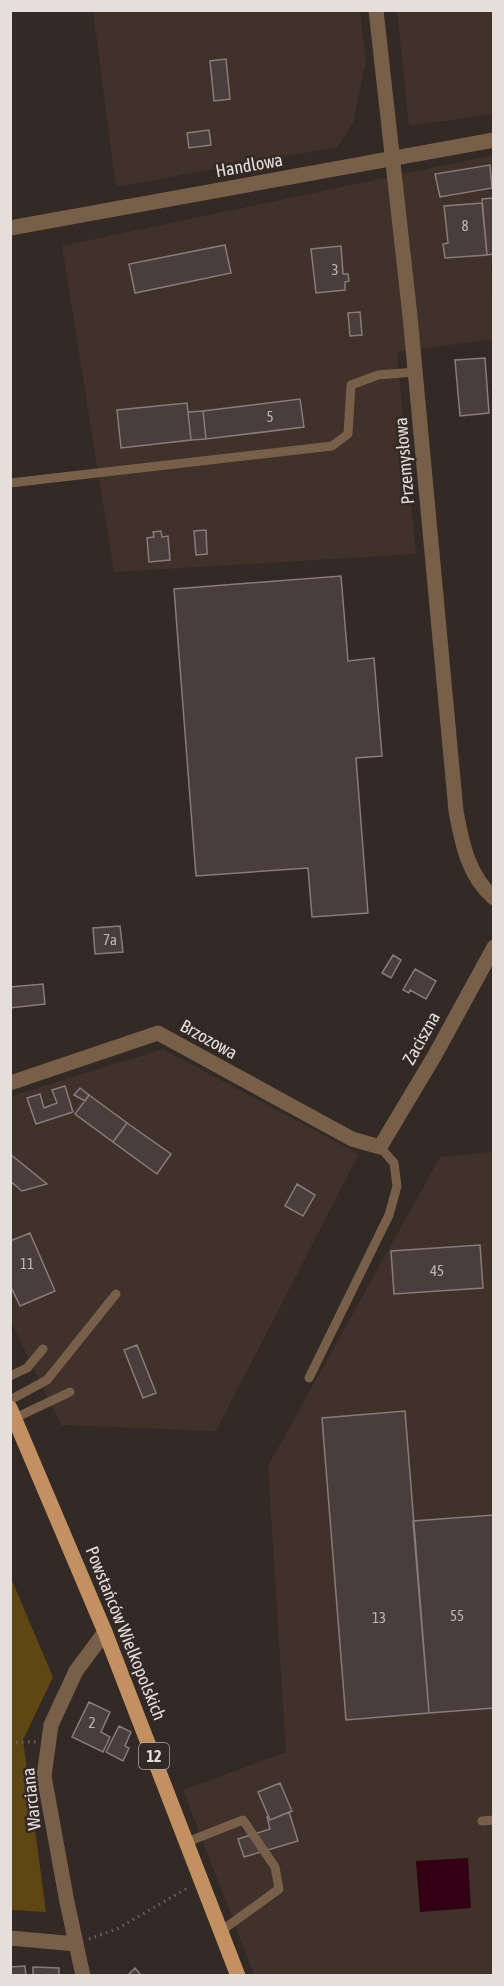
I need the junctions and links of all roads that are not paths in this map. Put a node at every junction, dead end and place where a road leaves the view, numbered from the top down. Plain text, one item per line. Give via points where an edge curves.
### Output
1 (376, 10) edge
2 (494, 140) edge
3 (392, 159) junction
4 (10, 228) edge
5 (415, 372) junction
6 (10, 483) edge
7 (494, 898) edge
8 (494, 947) edge
9 (10, 1083) edge
10 (380, 1147) junction
11 (116, 1294) dead end
12 (43, 1349) dead end
13 (10, 1376) edge
14 (309, 1378) dead end
15 (70, 1392) dead end
16 (10, 1400) edge
17 (13, 1413) edge
18 (105, 1632) junction
19 (494, 1820) edge
20 (482, 1821) dead end
21 (187, 1842) junction
22 (221, 1931) junction
23 (10, 1938) edge
24 (76, 1944) junction
25 (83, 1976) edge
26 (238, 1976) edge

1 - 3 street, Przemysłowa
2 - 3 street, Handlowa
3 - 4 street, Handlowa
3 - 5 street, Przemysłowa
5 - 6 lane via 378,375 351,385 348,434 332,446
5 - 7 street, Przemysłowa via 456,811 471,868 484,890
8 - 10 street, Zaciszna
9 - 10 street, Brzozowa via 158,1033 352,1139
10 - 14 lane via 394,1163 397,1186 389,1215
11 - 16 lane via 47,1380
12 - 13 lane via 27,1368
15 - 17 lane
17 - 18 main road, Powstańców Wielkopolskich / 12
18 - 21 main road, Powstańców Wielkopolskich / 12
18 - 24 street, Warciana via 76,1671 51,1725 44,1776
19 - 20 lane
21 - 22 main road, Powstańców Wielkopolskich / 12
21 - 22 lane via 243,1820 275,1868 279,1889
22 - 26 main road, Powstańców Wielkopolskich / 12
23 - 24 street
24 - 25 street, Warciana

